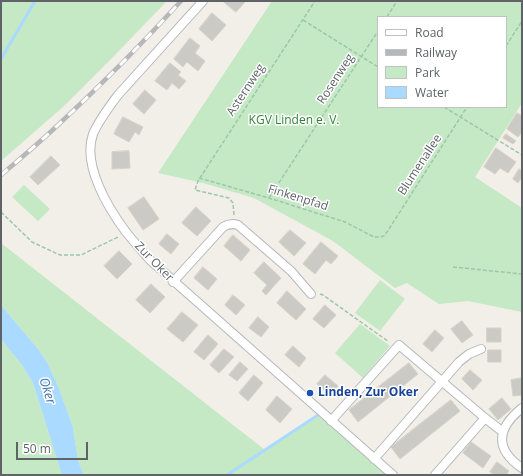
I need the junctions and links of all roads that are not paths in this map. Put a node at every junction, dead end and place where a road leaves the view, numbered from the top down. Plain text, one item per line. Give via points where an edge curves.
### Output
1 (203, 1) edge
2 (173, 282) junction
3 (311, 294) road end
4 (481, 348) dead end
5 (442, 381) junction
6 (522, 408) edge
7 (485, 418) junction
8 (331, 421) junction
9 (502, 432) junction
10 (374, 459) junction
11 (522, 468) edge
12 (393, 475) edge
13 (435, 475) edge

1 - 2 street, Zur Oker via 118,95 93,134 90,146 91,161 97,180 115,216 150,260
2 - 3 street via 223,227 233,223 291,271
2 - 8 street, Zur Oker
4 - 5 street via 459,362
5 - 7 street
5 - 8 street via 398,346
5 - 10 street
6 - 9 street via 508,421
7 - 9 street
7 - 13 street
8 - 10 street, Zur Oker
9 - 11 street via 506,453
10 - 12 street, Zur Oker

